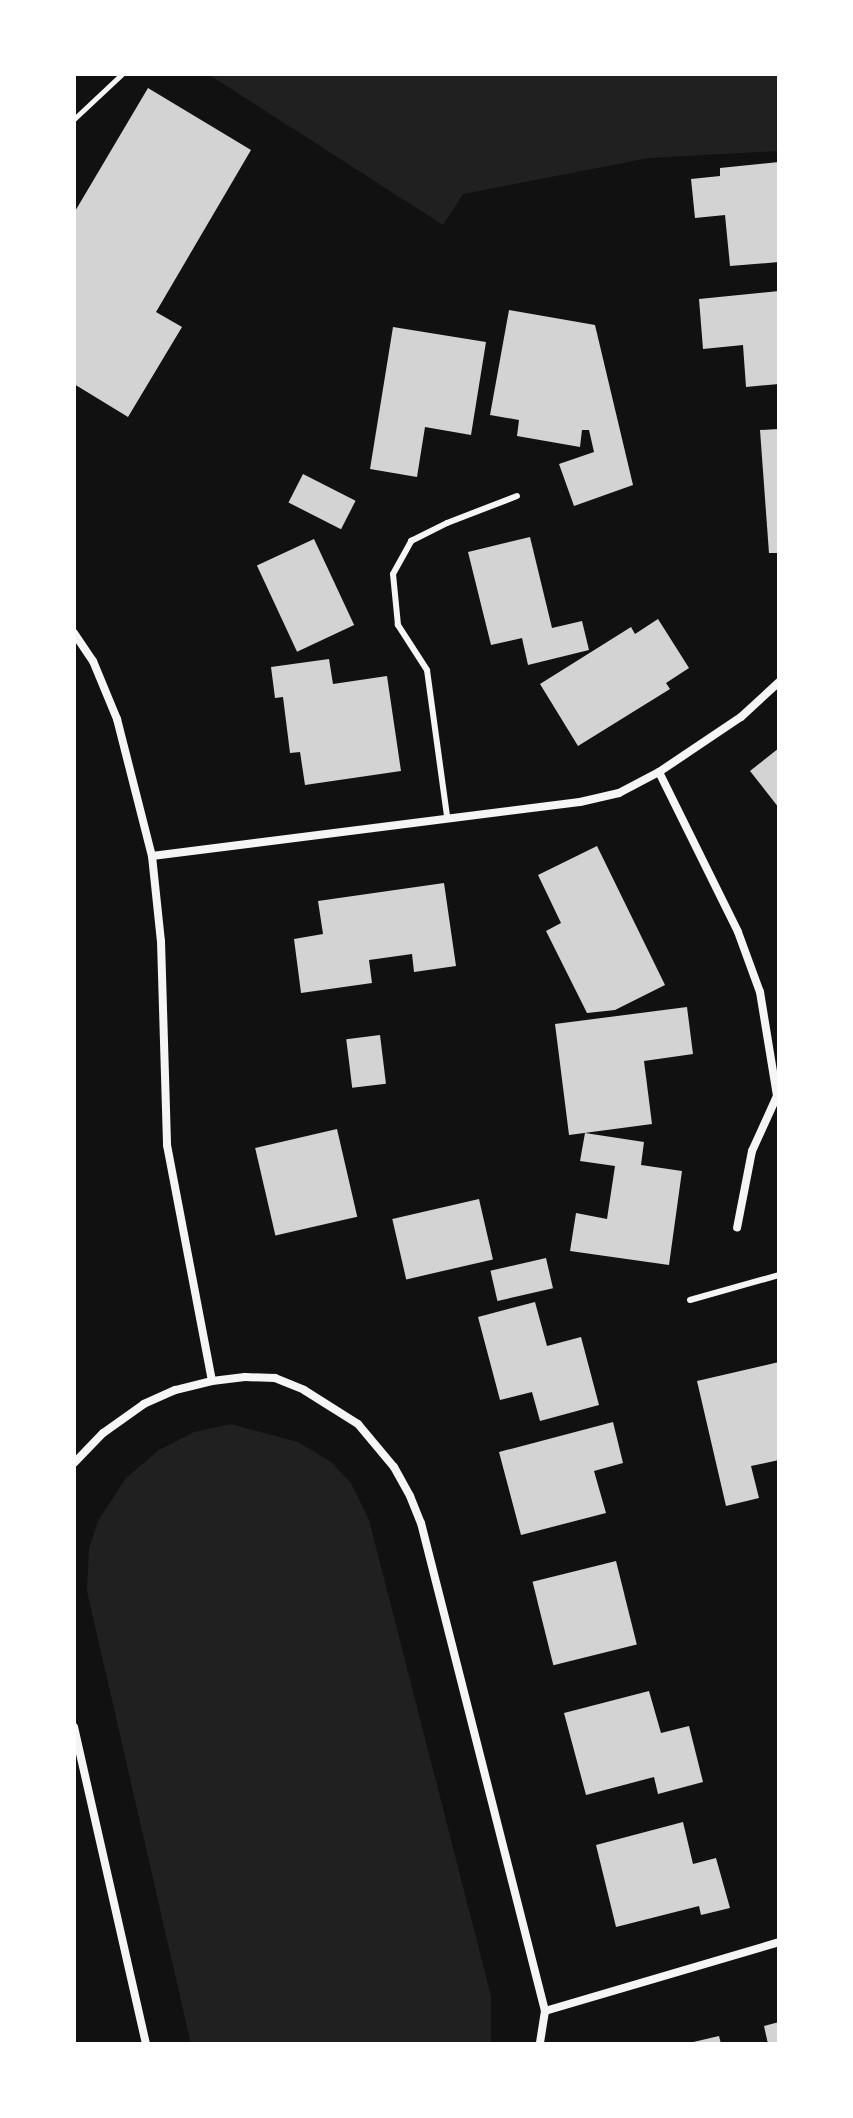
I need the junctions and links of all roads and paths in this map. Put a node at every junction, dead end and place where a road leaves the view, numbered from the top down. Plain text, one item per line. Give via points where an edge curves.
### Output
1 (122, 74) edge
2 (74, 119) edge
3 (517, 496) dead end
4 (74, 633) edge
5 (779, 682) edge
6 (659, 772) junction
7 (447, 816) junction
8 (152, 856) junction
9 (778, 1096) edge
10 (737, 1228) dead end
11 (779, 1275) edge
12 (690, 1300) dead end
13 (212, 1381) junction
14 (74, 1463) edge
15 (74, 1727) edge
16 (779, 1942) edge
17 (545, 2011) junction
18 (146, 2044) edge
19 (540, 2044) edge

1 - 2 path
3 - 7 lane via 411,541 393,574 398,625 427,670
4 - 8 street via 93,661 117,719
5 - 6 street via 741,717
6 - 7 street via 619,793 580,802
6 - 9 street via 743,944 760,992
7 - 8 street
8 - 13 street via 161,941 167,1145
9 - 10 street via 752,1151
11 - 12 lane
13 - 14 street via 144,1404 103,1433
13 - 17 street via 275,1378 327,1403 358,1424 394,1467 410,1496
15 - 18 street
16 - 17 street
17 - 19 street

